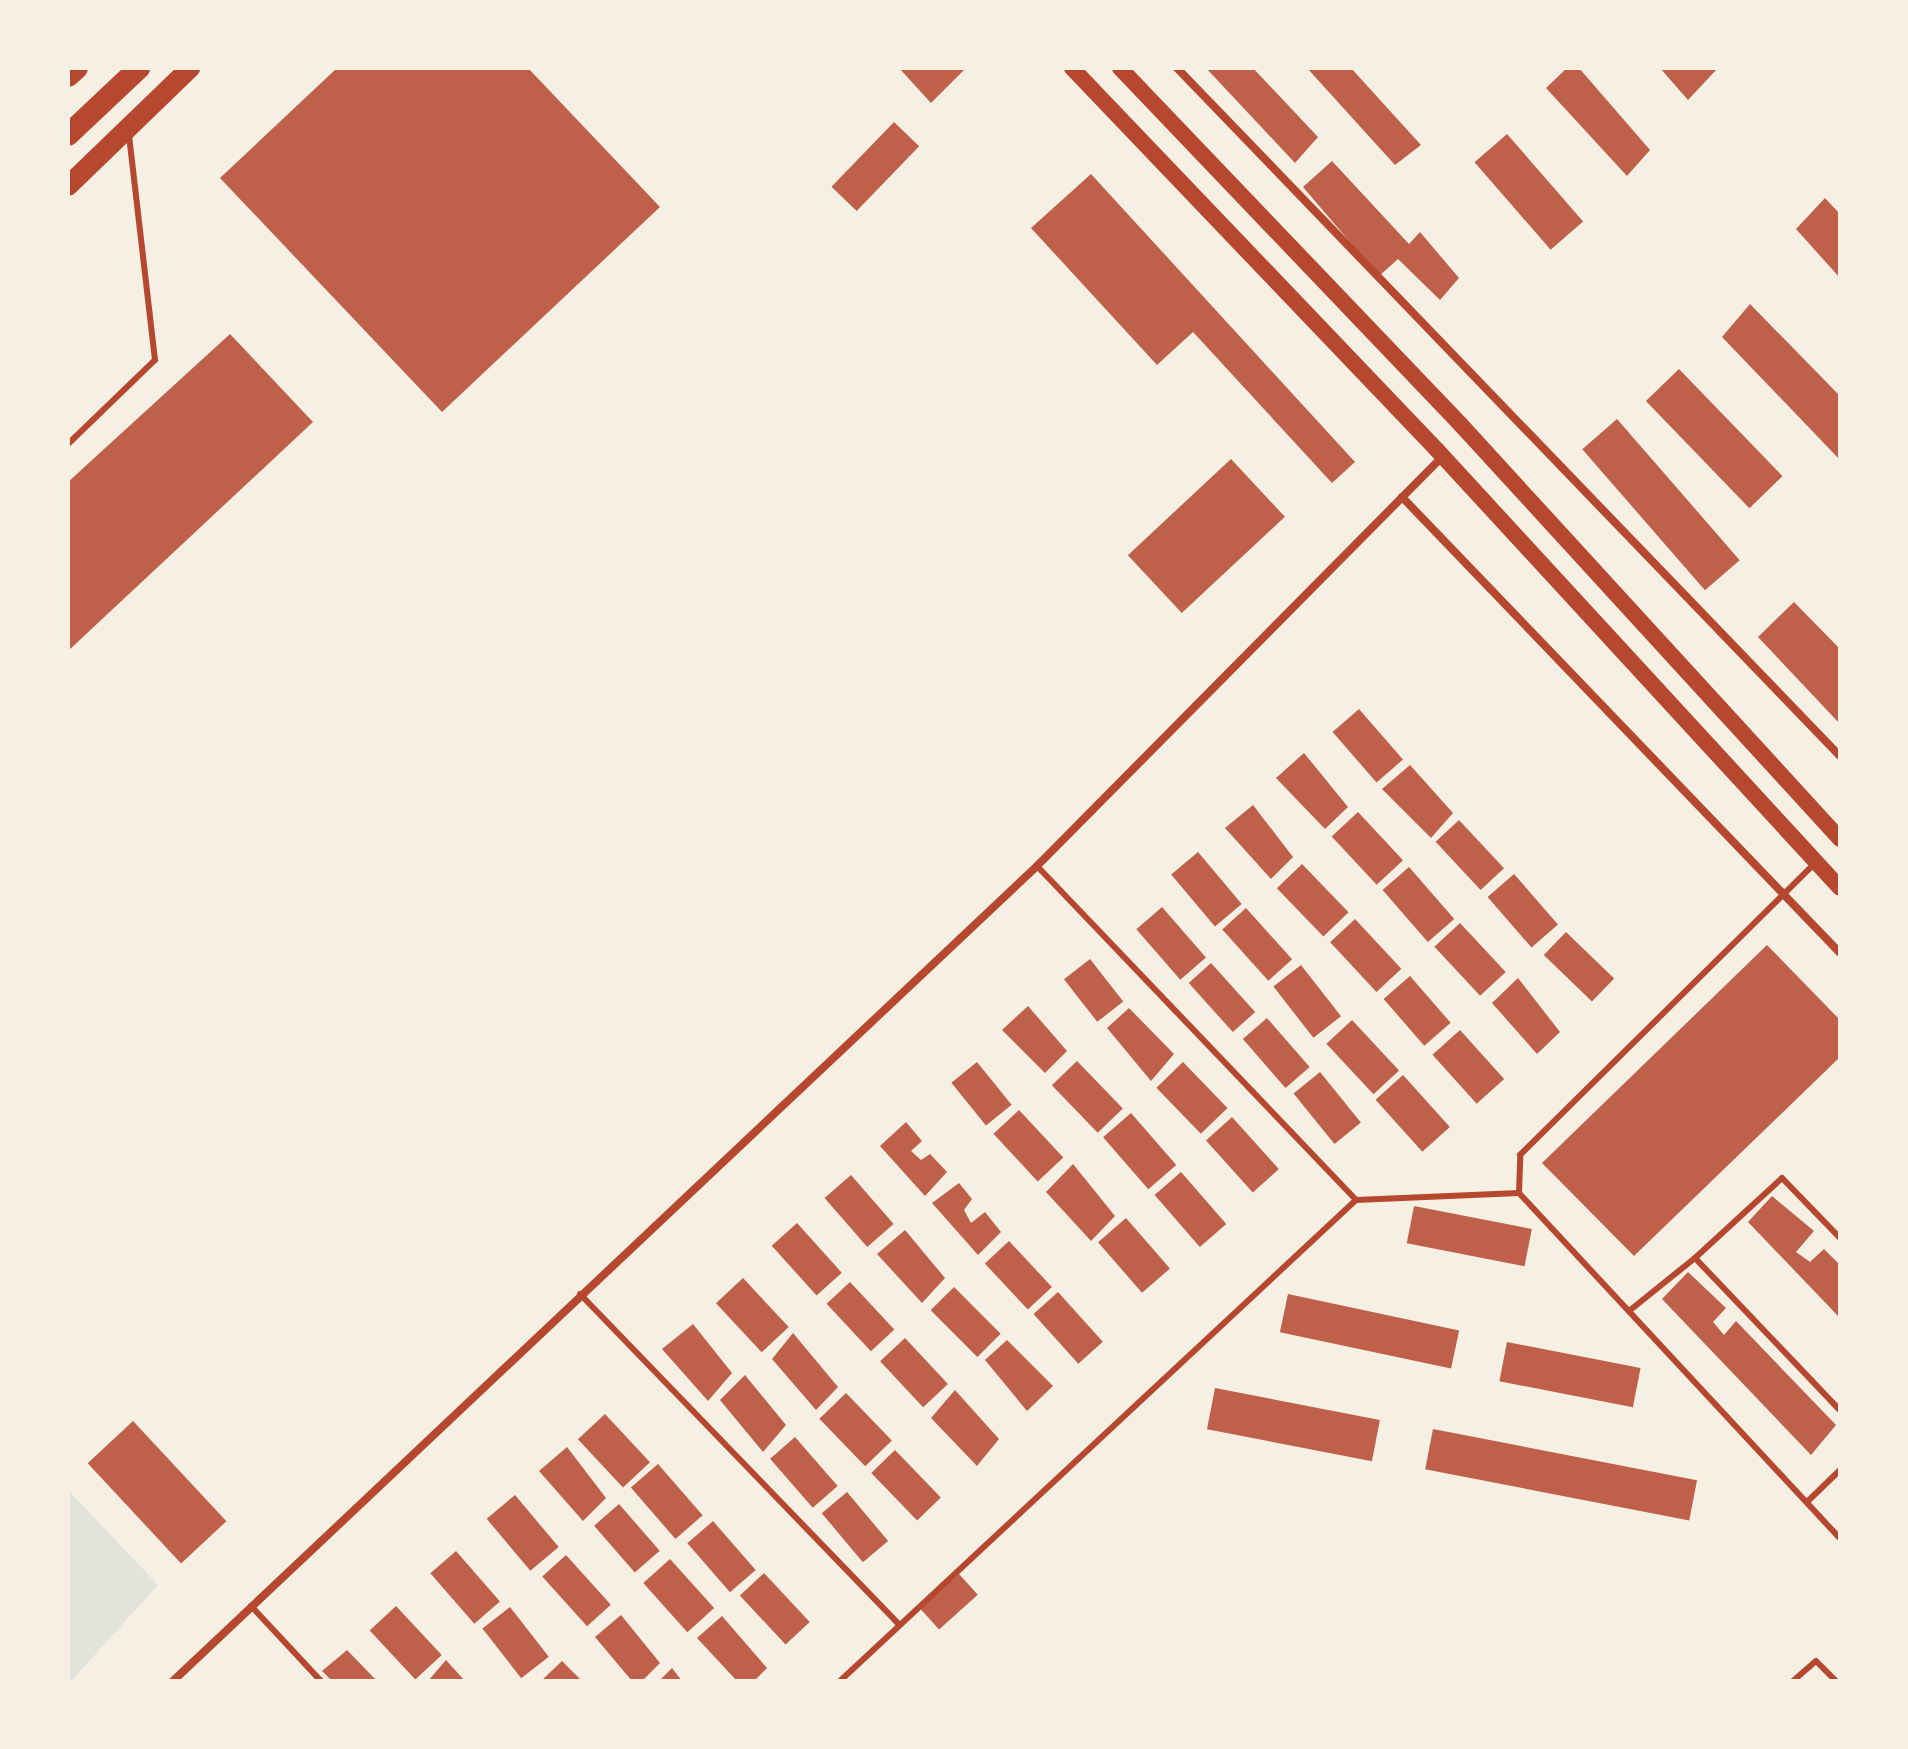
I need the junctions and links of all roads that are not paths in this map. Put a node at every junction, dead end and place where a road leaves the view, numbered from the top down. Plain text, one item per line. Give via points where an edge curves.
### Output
1 (77, 68) edge
2 (139, 68) edge
3 (190, 68) edge
4 (1072, 68) edge
5 (1120, 68) edge
6 (1177, 68) edge
7 (68, 76) edge
8 (128, 128) junction
9 (68, 135) edge
10 (68, 186) edge
11 (68, 444) edge
12 (1443, 456) junction
13 (1402, 497) junction
14 (1840, 756) edge
15 (1840, 839) edge
16 (1815, 863) junction
17 (1037, 866) junction
18 (1840, 888) edge
19 (1784, 894) junction
20 (1840, 953) edge
21 (1519, 1193) junction
22 (1356, 1200) junction
23 (1840, 1238) edge
24 (1695, 1258) junction
25 (580, 1294) junction
26 (1629, 1311) junction
27 (1840, 1410) edge
28 (1840, 1470) edge
29 (1807, 1502) junction
30 (1840, 1538) edge
31 (251, 1606) junction
32 (900, 1625) junction
33 (173, 1681) edge
34 (321, 1681) edge
35 (840, 1681) edge
36 (1793, 1681) edge
37 (1836, 1681) edge

1 - 7 highway
2 - 9 highway
3 - 8 main road
4 - 12 main road
5 - 15 main road via 1462,426
6 - 14 street
8 - 10 main road
8 - 11 lane via 155,360
12 - 13 street
12 - 16 main road
13 - 17 street
13 - 19 street
16 - 18 main road
16 - 19 lane
17 - 22 lane
17 - 25 street
19 - 20 street
19 - 21 lane via 1520,1155
21 - 22 lane
21 - 26 lane
22 - 32 lane
23 - 24 lane via 1782,1178
24 - 26 lane
24 - 27 lane
25 - 31 street
25 - 32 lane
26 - 29 lane
28 - 29 lane
29 - 30 lane
31 - 33 street
31 - 34 lane
32 - 35 lane
36 - 37 lane via 1816,1661

